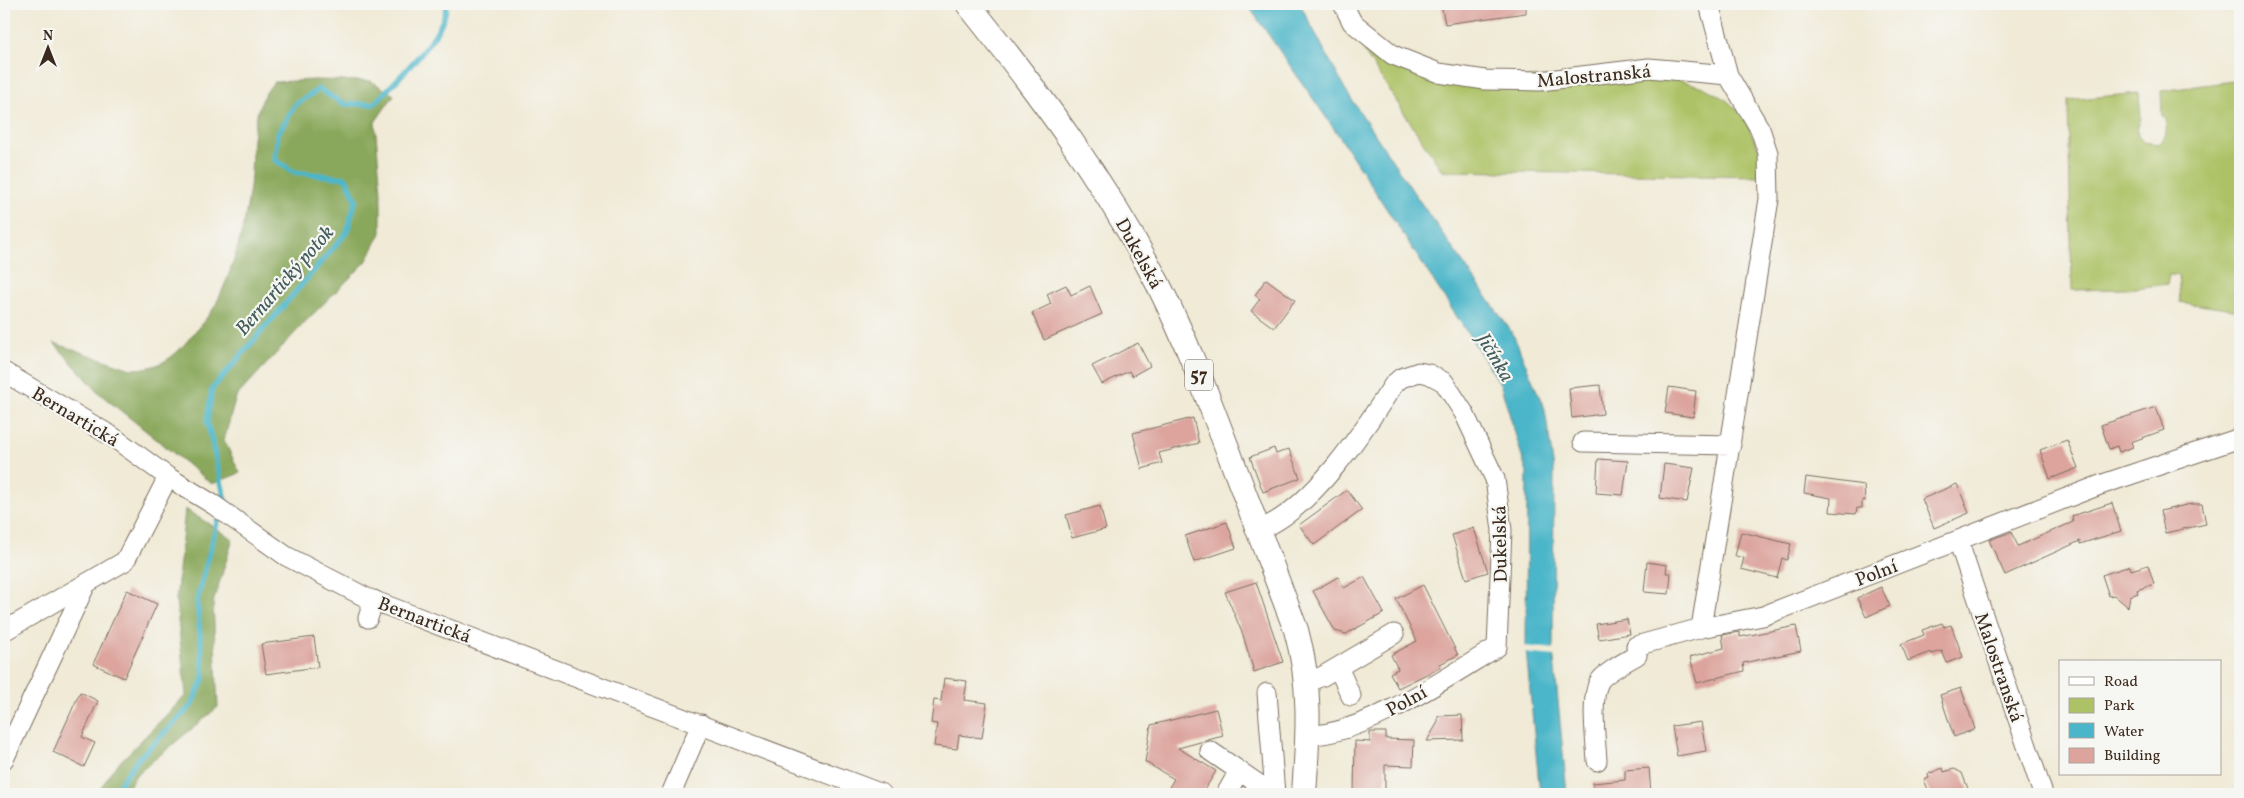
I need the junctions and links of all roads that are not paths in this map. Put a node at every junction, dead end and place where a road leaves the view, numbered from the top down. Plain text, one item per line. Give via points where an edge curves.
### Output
1 (968, 4) edge
2 (1343, 4) edge
3 (1709, 4) edge
4 (1728, 75) junction
5 (4, 372) edge
6 (2240, 438) edge
7 (1583, 442) dead end
8 (1731, 445) junction
9 (168, 477) junction
10 (1258, 530) junction
11 (1958, 540) junction
12 (86, 584) junction
13 (1701, 628) junction
14 (4, 631) edge
15 (1394, 634) dead end
16 (1497, 647) joint
17 (1338, 668) junction
18 (1307, 682) junction
19 (1267, 692) dead end
20 (1351, 696) dead end
21 (701, 724) junction
22 (1308, 735) junction
23 (1210, 750) dead end
24 (4, 759) edge
25 (1597, 761) dead end
26 (1239, 771) junction
27 (671, 794) edge
28 (882, 794) edge
29 (1226, 794) edge
30 (1274, 794) edge
31 (1304, 794) edge
32 (2043, 794) edge

1 - 10 main road, Dukelská / 57 via 1074,142 1157,282 1201,379
2 - 4 street, Malostranská via 1352,22 1393,55 1439,73 1485,80 1540,81 1649,68
3 - 4 street
4 - 8 street via 1760,130 1768,153 1769,199
5 - 9 street, Bernartická via 113,437
6 - 11 street, Polní via 2100,485
7 - 8 street
8 - 13 street
9 - 12 street via 125,562
9 - 21 street, Bernartická via 371,609
10 - 16 street, Dukelská via 1274,525 1312,491 1358,440 1401,378 1420,372 1437,378 1450,389 1496,479 1502,530
10 - 18 main road, Dukelská / 57 via 1296,630
11 - 13 street, Polní via 1763,616
11 - 32 street, Malostranská
12 - 14 street
12 - 24 street
13 - 25 street, Polní via 1636,646 1637,655 1599,682 1595,697
15 - 17 street
16 - 22 street, Polní via 1398,706 1353,727 1325,736
17 - 18 street
17 - 20 street
18 - 22 main road, Dukelská / 57
19 - 30 street
21 - 27 street
21 - 28 street, Bernartická
22 - 31 main road, Dukelská / 57
23 - 26 street
26 - 29 street
26 - 30 street

